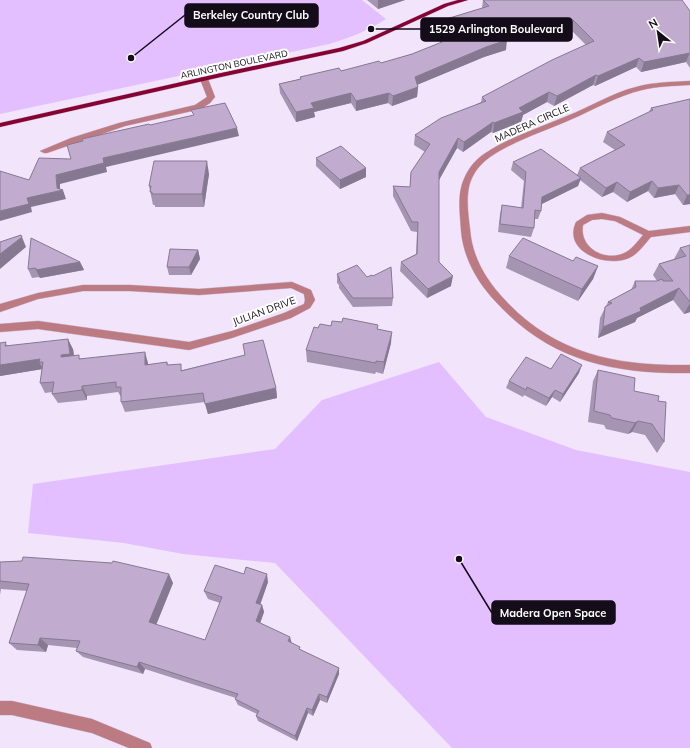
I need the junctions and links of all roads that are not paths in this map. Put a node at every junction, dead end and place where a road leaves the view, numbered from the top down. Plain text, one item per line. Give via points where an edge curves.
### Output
1 (465, 0) edge
2 (204, 79) junction
3 (690, 83) edge
4 (0, 126) edge
5 (44, 151) dead end
6 (690, 229) edge
7 (648, 234) junction
8 (0, 308) edge
9 (0, 328) edge
10 (690, 370) edge
11 (0, 708) edge
12 (145, 748) edge

1 - 2 main road, ARLINGTON BOULEVARD via 446,5 342,50
2 - 4 main road, ARLINGTON BOULEVARD
2 - 5 street via 211,97 207,103 75,139
3 - 10 street, MADERA CIRCLE via 648,86 618,95 498,150 478,162 467,180 464,205 466,242 475,267 507,311 534,333 562,349 597,362 629,368
6 - 7 street
7 - 7 street via 617,219 602,216 590,217 579,224 577,235 582,246 609,260 623,257 636,250
8 - 9 street, JULIAN DRIVE via 38,296 83,288 199,292 292,286 308,292 310,300 307,306 292,314 189,346 38,325
11 - 12 street via 12,708 92,726

